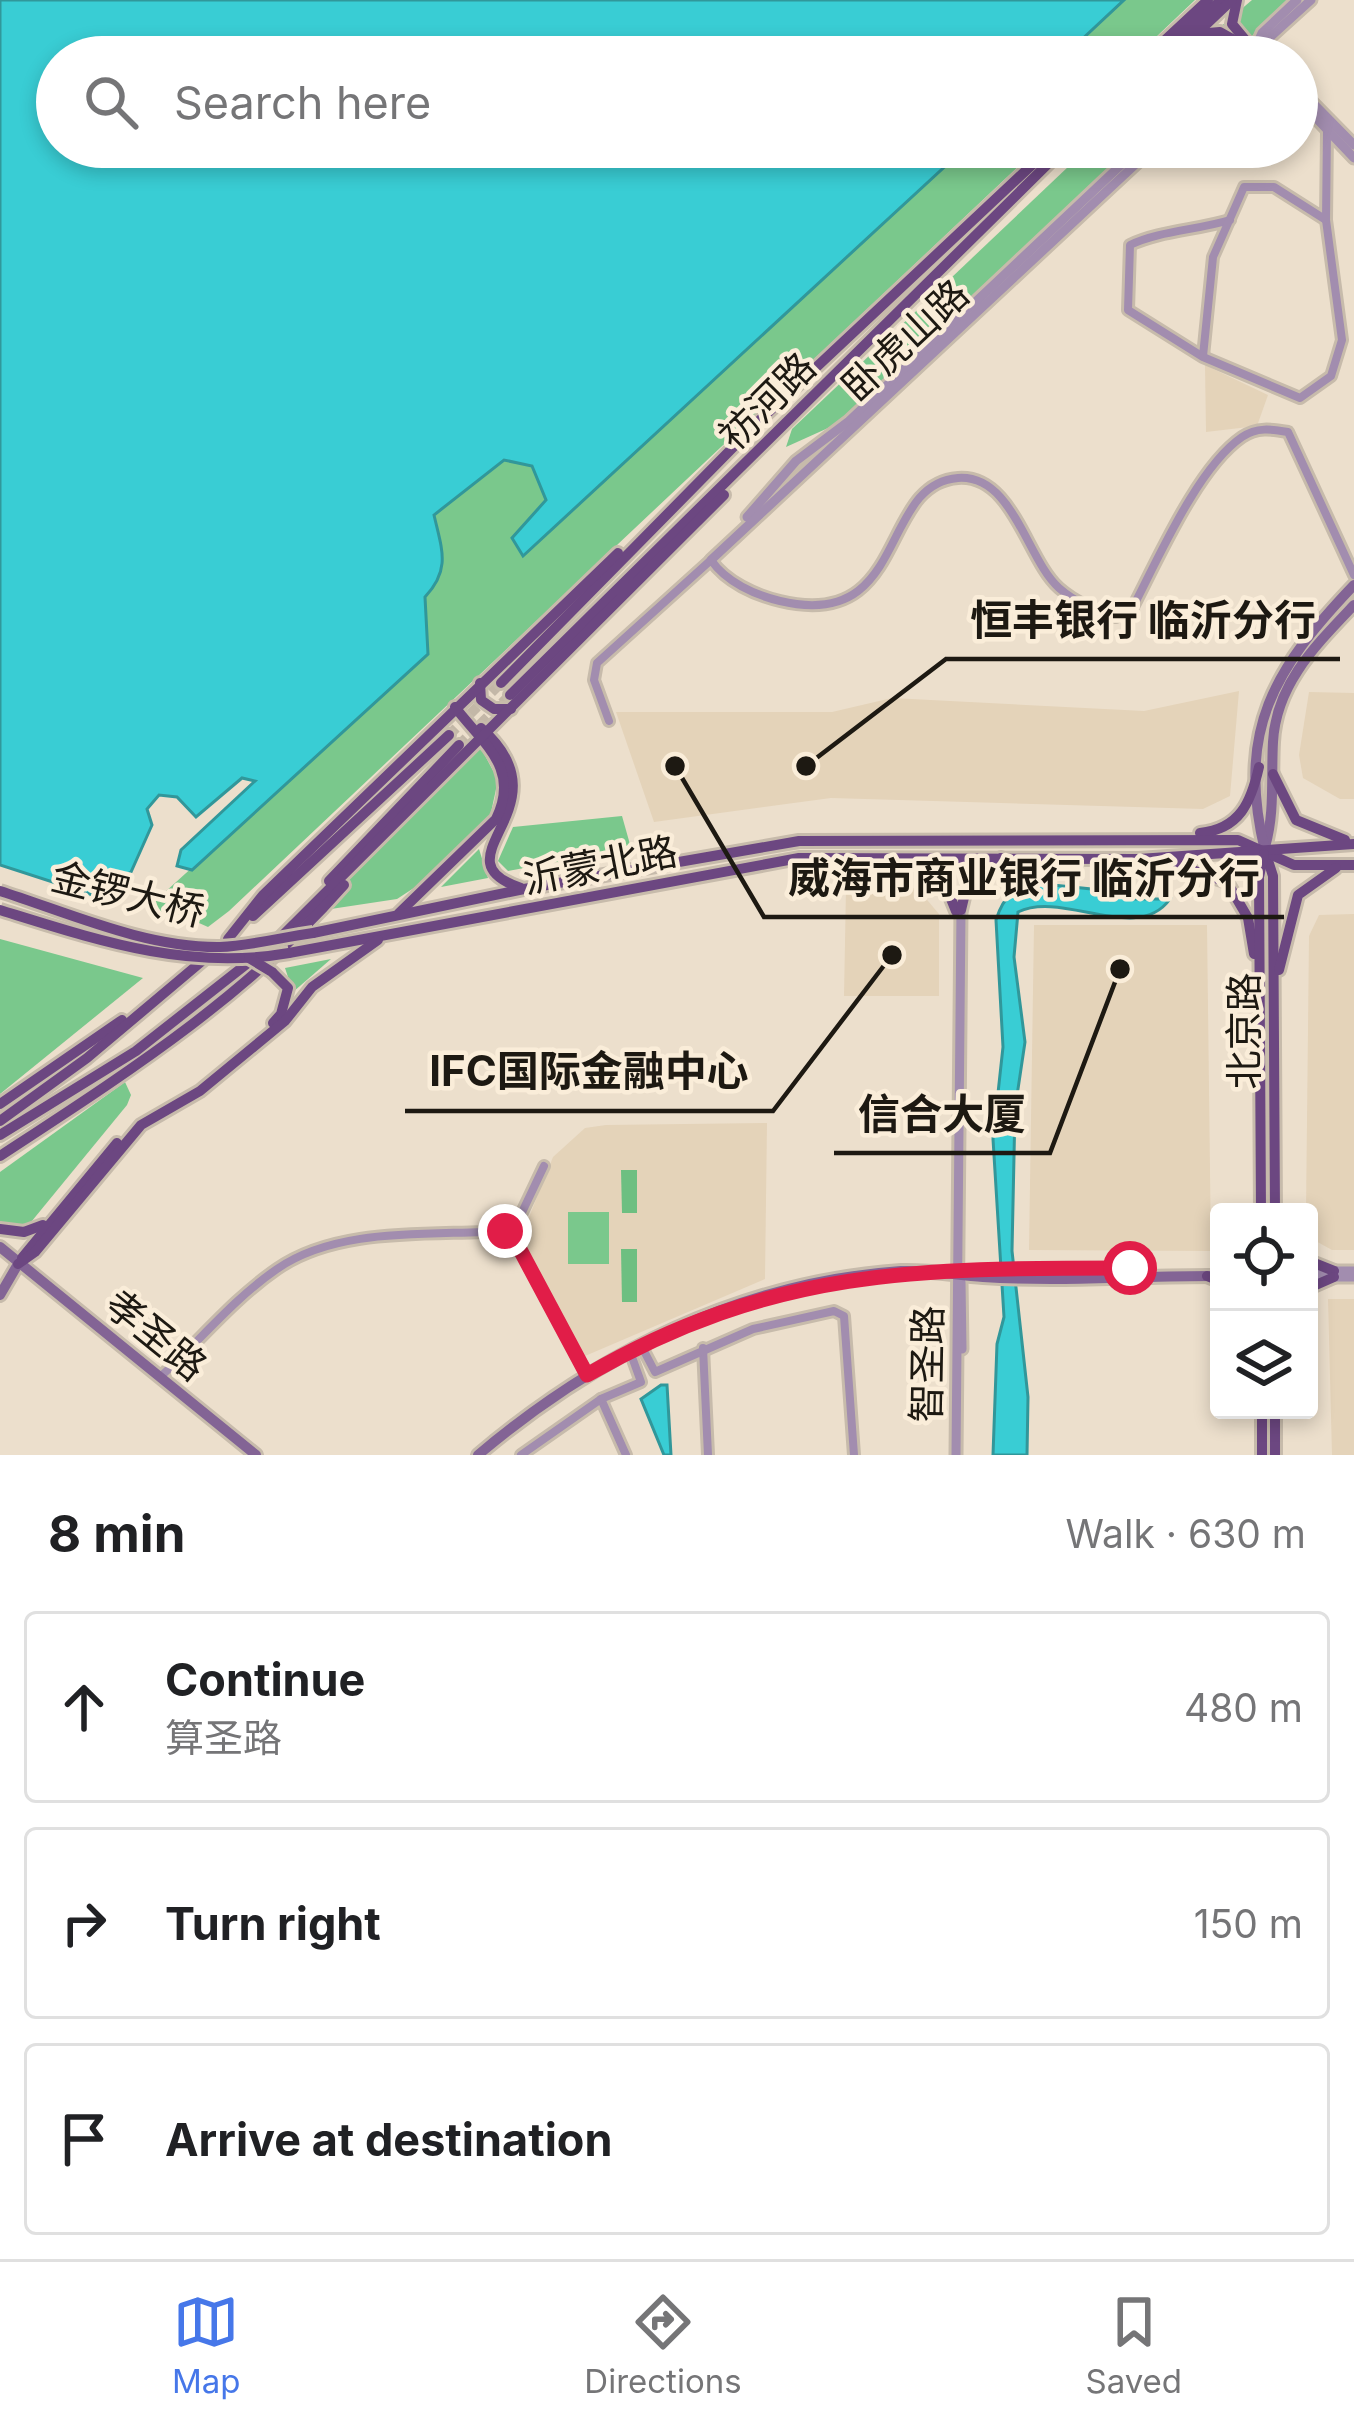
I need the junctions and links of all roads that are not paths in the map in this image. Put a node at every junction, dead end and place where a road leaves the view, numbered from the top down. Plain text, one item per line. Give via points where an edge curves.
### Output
1 (1208, 0) edge
2 (1221, 0) edge
3 (1235, 0) edge
4 (1298, 0) edge
5 (1311, 0) edge
6 (1196, 34) joint
7 (1169, 36) edge
8 (1182, 36) edge
9 (1226, 36) edge
10 (1242, 36) edge
11 (1261, 36) edge
12 (1276, 36) edge
13 (1318, 106) edge
14 (1318, 119) edge
15 (1328, 129) junction
16 (1352, 139) edge
17 (1354, 158) edge
18 (1029, 168) edge
19 (1043, 168) edge
20 (1118, 168) edge
21 (1131, 168) edge
22 (1230, 220) junction
23 (1326, 220) junction
24 (1203, 356) junction
25 (760, 420) junction
26 (711, 560) junction
27 (1354, 575) edge
28 (1354, 585) edge
29 (1354, 605) edge
30 (480, 683) junction
31 (501, 683) tunnel mouth
32 (511, 702) junction
33 (455, 707) junction
34 (609, 721) dead end
35 (448, 735) tunnel mouth
36 (482, 736) junction
37 (459, 745) tunnel mouth
38 (1259, 767) junction
39 (1273, 775) junction
40 (406, 814) junction
41 (1150, 839) junction
42 (1354, 843) edge
43 (1264, 850) junction
44 (909, 857) junction
45 (1003, 857) junction
46 (1139, 859) junction
47 (1352, 865) edge
48 (524, 889) junction
49 (0, 891) edge
50 (0, 910) edge
51 (959, 911) junction
52 (398, 914) junction
53 (314, 933) joint
54 (384, 935) junction
55 (228, 939) junction
56 (272, 946) junction
57 (243, 959) junction
58 (179, 982) junction
59 (1260, 990) junction
60 (1274, 1003) junction
61 (190, 1009) junction
62 (120, 1079) junction
63 (0, 1104) edge
64 (0, 1121) edge
65 (0, 1136) edge
66 (0, 1156) edge
67 (544, 1166) dead end
68 (1262, 1203) edge
69 (1275, 1203) edge
70 (51, 1220) junction
71 (0, 1229) edge
72 (509, 1229) junction
73 (0, 1250) edge
74 (18, 1264) junction
75 (1318, 1266) edge
76 (1210, 1272) edge
77 (960, 1274) junction
78 (1318, 1274) edge
79 (1334, 1274) junction
80 (1354, 1274) edge
81 (0, 1282) edge
82 (1318, 1283) edge
83 (0, 1295) edge
84 (703, 1348) junction
85 (638, 1354) junction
86 (587, 1375) junction
87 (160, 1376) junction
88 (602, 1399) junction
89 (1262, 1419) edge
90 (1275, 1419) edge
91 (252, 1455) edge
92 (478, 1455) edge
93 (489, 1455) edge
94 (521, 1455) edge
95 (626, 1455) edge
96 (708, 1455) edge
97 (854, 1455) edge
98 (959, 1455) edge
99 (1262, 1455) edge
100 (1275, 1455) edge

1 - 7 main road
2 - 8 main road
3 - 6 main road
3 - 10 main road via 1232,23
4 - 11 street
5 - 12 street
6 - 9 main road
13 - 16 street
14 - 15 street
15 - 17 street
15 - 23 street
18 - 25 main road, 祊河路
19 - 32 main road, 祊河路 via 757,454 698,526
20 - 26 street, 卧虎山路 via 796,461
21 - 26 street, 卧虎山路
22 - 23 street via 1244,187 1274,187
22 - 24 street via 1214,256
22 - 24 street via 1130,245 1128,310
23 - 24 street via 1342,340 1331,376 1300,398
25 - 30 main road
25 - 31 main road, 祊河路
26 - 27 street via 757,595 802,606 849,599 876,576 905,518 956,478 982,483 1011,512 1056,586 1116,617 1133,607 1206,479 1240,438 1264,428 1288,432
26 - 34 street via 597,663 594,680
28 - 38 main road, 北京路 via 1282,668 1262,718
29 - 39 main road, 北京路 via 1282,698
30 - 32 main road via 488,706
30 - 33 main road
32 - 36 main road, 祊河路
33 - 36 main road
33 - 55 main road
35 - 55 main road
36 - 40 main road, 祊河路
36 - 48 main road via 512,765 516,792 489,848 490,866
36 - 52 main road via 501,764 496,819
37 - 56 main road
38 - 41 main road via 1252,801 1230,825
38 - 43 main road, 北京路
39 - 42 main road via 1304,827
39 - 43 main road, 北京路
40 - 56 main road
40 - 62 main road via 298,938 205,1020
41 - 43 main road, 沂蒙北路 via 1238,840
41 - 48 main road, 沂蒙北路 via 827,839
42 - 43 main road, 沂蒙北路
43 - 46 main road, 沂蒙北路
43 - 47 main road, 沂蒙北路 via 1294,865
43 - 59 main road, 北京路
43 - 60 main road, 北京路 via 1273,877
44 - 45 main road, 沂蒙北路
44 - 51 main road via 941,874
44 - 54 main road, 沂蒙北路 via 763,863
45 - 46 main road, 沂蒙北路
45 - 51 main road via 966,889
46 - 59 main road via 1188,865 1227,882 1248,918
47 - 60 main road via 1317,877 1298,896
48 - 52 main road, 沂蒙北路
49 - 53 main road, 金锣大桥, bridge via 193,945
50 - 57 main road, 金锣大桥, bridge via 122,948
51 - 77 street, 智圣路
52 - 53 main road, 沂蒙北路
54 - 57 main road, 沂蒙北路, bridge
54 - 74 main road via 312,987 285,1021 200,1091 141,1126
55 - 58 main road
56 - 61 main road
57 - 70 main road, bridge via 288,988 281,1014 196,1089 137,1120
58 - 63 main road
58 - 64 main road
59 - 68 main road, 北京路
60 - 69 main road, 北京路
61 - 62 main road
61 - 65 main road
62 - 66 main road
67 - 72 street
70 - 71 main road via 35,1230
70 - 74 main road
72 - 86 street
72 - 87 street via 368,1238 302,1255 244,1295
73 - 74 main road, 孝圣路
74 - 81 main road
74 - 83 main road
74 - 87 main road, 孝圣路
74 - 91 main road, 孝圣路
75 - 79 main road
76 - 77 main road
77 - 85 main road via 805,1293 725,1315
77 - 86 main road via 867,1275 761,1297 658,1335
77 - 98 street, 智圣路
78 - 79 street
79 - 80 street
79 - 82 main road
84 - 85 street via 655,1372
84 - 96 street
84 - 97 street via 753,1329 844,1316
85 - 88 street via 641,1382
85 - 93 main road
86 - 92 main road
87 - 91 main road, 孝圣路
88 - 94 street
88 - 95 street
89 - 99 main road
90 - 100 main road

